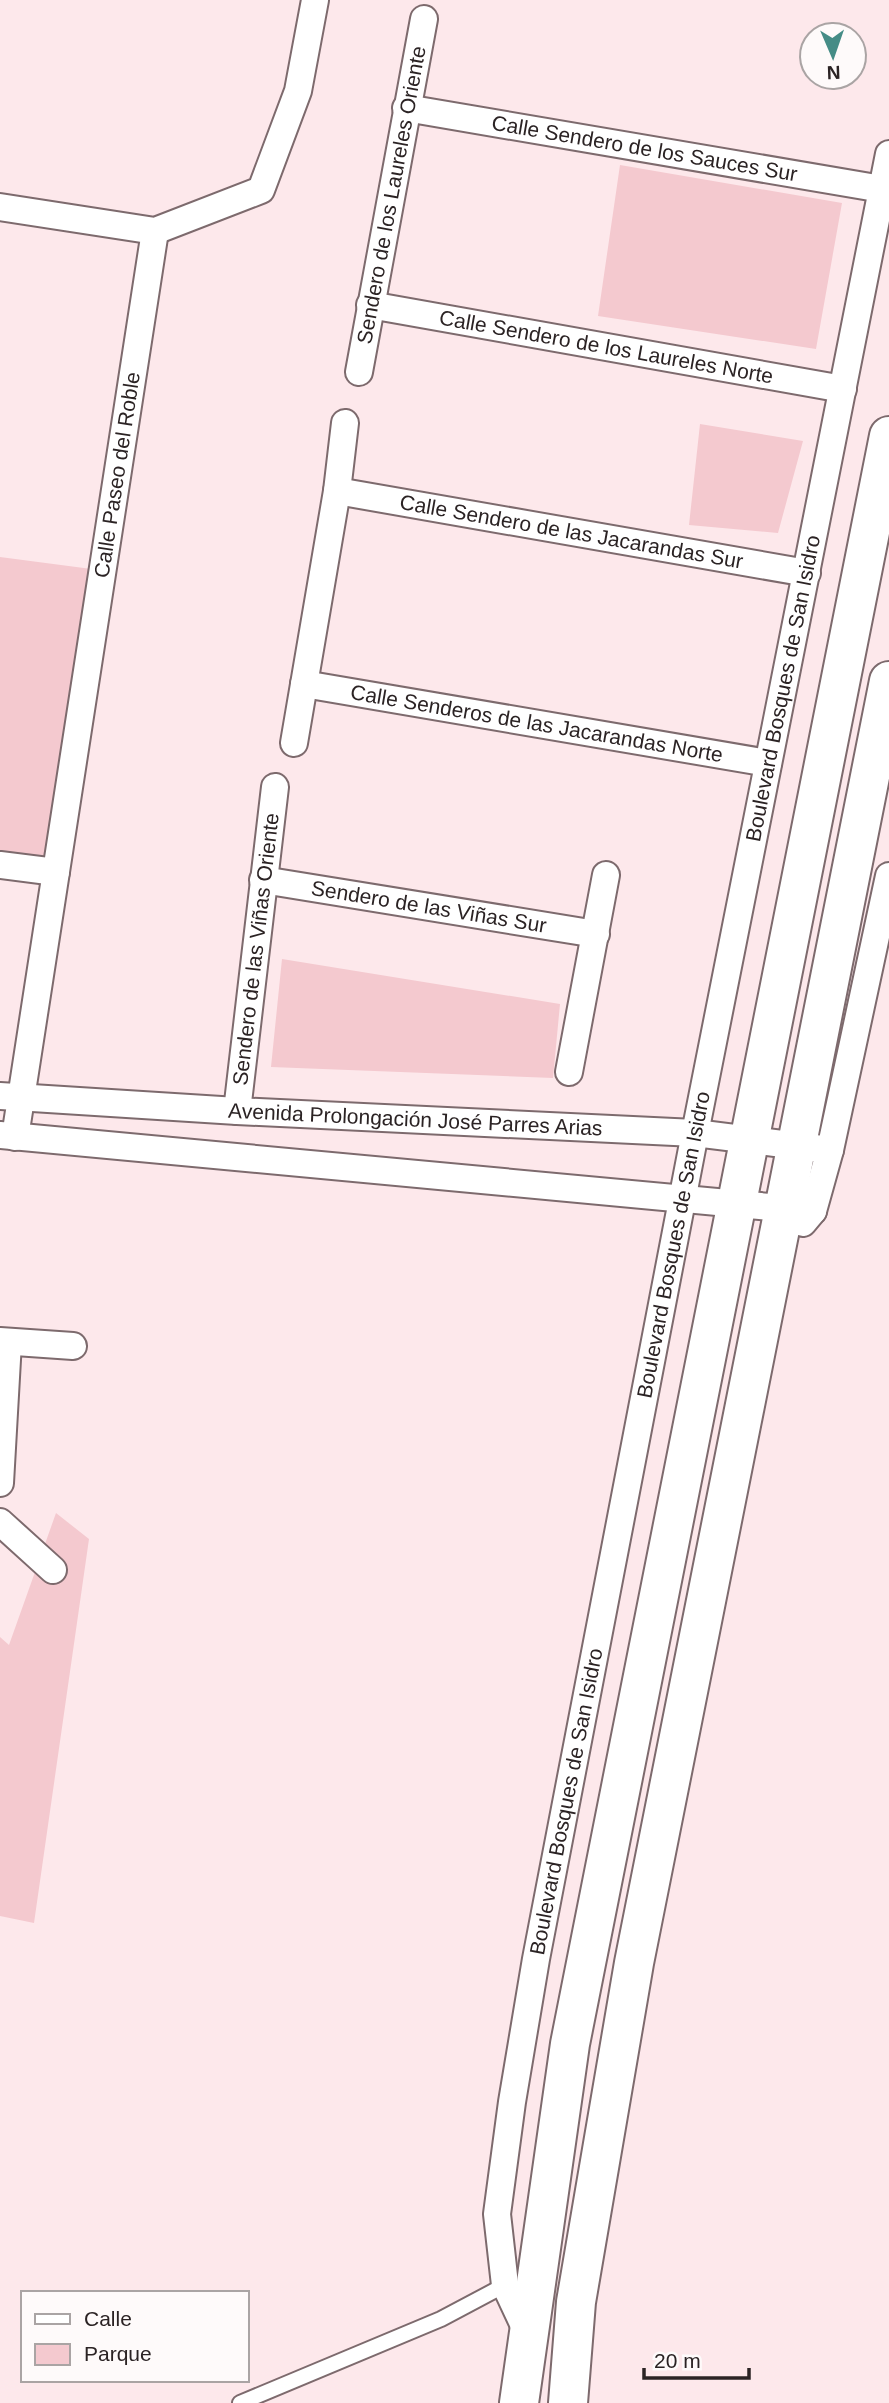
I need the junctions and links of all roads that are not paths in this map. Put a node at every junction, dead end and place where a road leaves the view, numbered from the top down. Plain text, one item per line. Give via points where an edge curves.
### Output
1 (315, 0) edge
2 (424, 19) dead end
3 (406, 108) junction
4 (889, 154) edge
5 (882, 189) junction
6 (0, 207) edge
7 (155, 231) junction
8 (370, 305) junction
9 (359, 372) dead end
10 (843, 388) junction
11 (345, 423) dead end
12 (889, 436) edge
13 (337, 491) junction
14 (807, 573) junction
15 (889, 681) edge
16 (304, 684) junction
17 (294, 743) dead end
18 (768, 763) junction
19 (275, 787) dead end
20 (0, 865) edge
21 (56, 872) junction
22 (606, 875) dead end
23 (889, 876) edge
24 (263, 880) junction
25 (596, 933) junction
26 (569, 1072) dead end
27 (11, 1097) edge
28 (237, 1111) junction
29 (695, 1133) junction
30 (8, 1136) edge
31 (750, 1140) junction
32 (813, 1148) junction
33 (683, 1199) junction
34 (737, 1204) junction
35 (798, 1210) junction
36 (4, 1341) edge
37 (73, 1346) dead end
38 (0, 1483) edge
39 (0, 1522) edge
40 (54, 1570) dead end
41 (505, 2285) junction
42 (528, 2334) junction
43 (240, 2403) edge
44 (519, 2403) edge
45 (568, 2403) edge

1 - 7 street via 298,91 261,190
2 - 3 street, Sendero de los Laureles Oriente
3 - 5 street, Calle Sendero de los Sauces Sur
3 - 8 street, Sendero de los Laureles Oriente
4 - 5 street, Boulevard Bosques de San Isidro
5 - 10 street, Boulevard Bosques de San Isidro
6 - 7 street
7 - 21 street, Calle Paseo del Roble
8 - 9 street, Sendero de los Laureles Oriente
8 - 10 street, Calle Sendero de los Laureles Norte
10 - 14 street, Boulevard Bosques de San Isidro
11 - 13 street
12 - 31 main road
13 - 14 street, Calle Sendero de las Jacarandas Sur
13 - 16 street
14 - 18 street, Boulevard Bosques de San Isidro
15 - 32 main road
16 - 17 street
16 - 18 street, Calle Senderos de las Jacarandas Norte
18 - 29 street, Boulevard Bosques de San Isidro
19 - 24 street, Sendero de las Viñas Oriente
20 - 21 street
21 - 27 street, Calle Paseo del Roble
22 - 25 street
23 - 32 street
24 - 25 street, Sendero de las Viñas Sur
24 - 28 street, Sendero de las Viñas Oriente
25 - 26 street
27 - 28 street, Avenida Prolongación José Parres Arias
27 - 30 street, Calle Paseo del Roble
28 - 29 street, Avenida Prolongación José Parres Arias
29 - 31 street, Avenida Prolongación José Parres Arias
29 - 33 street, Boulevard Bosques de San Isidro
30 - 33 street
31 - 32 street, Avenida Prolongación José Parres Arias
31 - 34 main road
32 - 35 main road
33 - 34 street
33 - 41 street, Boulevard Bosques de San Isidro via 512,2102 497,2214
34 - 35 street
34 - 42 main road via 570,2044
35 - 45 main road via 772,1262 634,1963 576,2302
36 - 37 street
36 - 38 street
39 - 40 street
41 - 42 street, Boulevard Bosques de San Isidro
41 - 43 lane via 441,2319
42 - 44 main road

